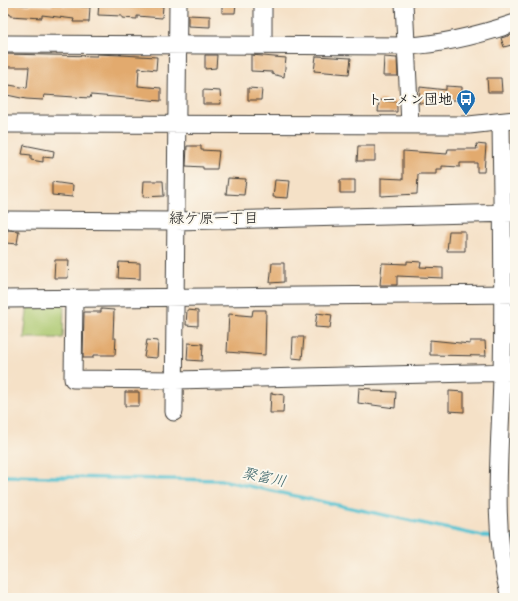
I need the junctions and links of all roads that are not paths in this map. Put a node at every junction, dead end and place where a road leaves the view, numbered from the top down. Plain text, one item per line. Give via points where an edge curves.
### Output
1 (178, 3) edge
2 (263, 3) edge
3 (404, 3) edge
4 (515, 23) edge
5 (3, 44) edge
6 (177, 44) junction
7 (263, 45) junction
8 (407, 46) junction
9 (508, 121) edge
10 (3, 124) edge
11 (177, 124) junction
12 (410, 124) junction
13 (509, 213) edge
14 (3, 220) edge
15 (175, 220) junction
16 (509, 294) edge
17 (176, 297) junction
18 (3, 299) edge
19 (74, 299) junction
20 (509, 372) edge
21 (175, 380) junction
22 (174, 412) dead end
23 (510, 598) edge

1 - 6 street
2 - 7 street
3 - 8 street
4 - 8 street via 462,39
5 - 6 street
6 - 7 street
6 - 11 street
7 - 8 street
8 - 12 street
9 - 12 street via 469,125
9 - 13 street
10 - 11 street
11 - 12 street
11 - 15 street
13 - 15 street
13 - 16 street
14 - 15 street
15 - 17 street
16 - 17 street
16 - 20 street
17 - 19 street
17 - 21 street
18 - 19 street
19 - 21 street via 73,379
20 - 21 street
20 - 23 street via 498,523 505,581
21 - 22 street

